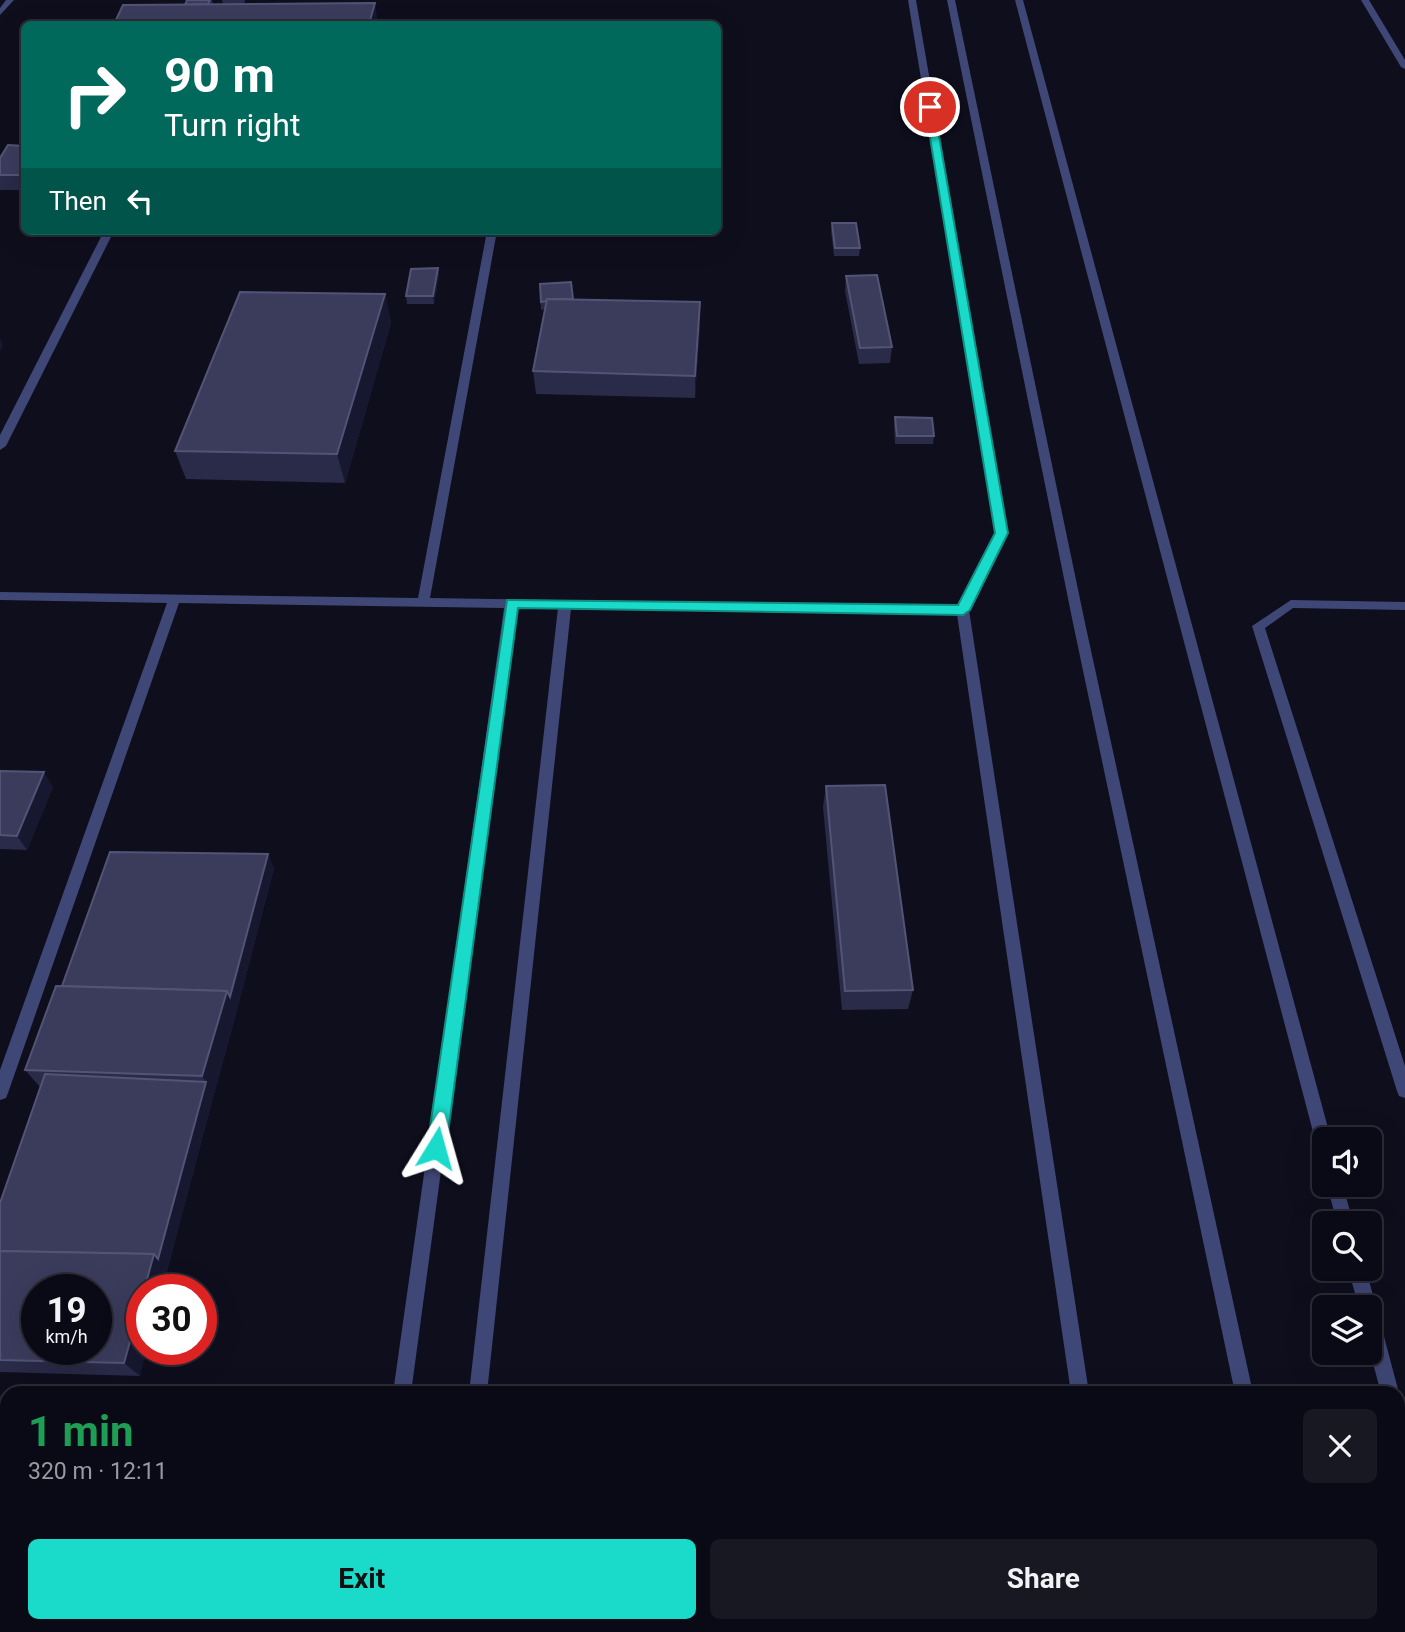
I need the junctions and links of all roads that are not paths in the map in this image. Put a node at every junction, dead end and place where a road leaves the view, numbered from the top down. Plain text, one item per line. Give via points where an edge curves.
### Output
1 (10, 0) edge
2 (912, 0) edge
3 (951, 0) edge
4 (1019, 0) edge
5 (1365, 0) edge
6 (0, 13) edge
7 (1405, 67) edge
8 (107, 235) edge
9 (491, 235) edge
10 (0, 446) edge
11 (0, 596) edge
12 (175, 598) junction
13 (423, 602) junction
14 (512, 603) junction
15 (565, 604) junction
16 (1405, 606) edge
17 (963, 610) junction
18 (1405, 1091) edge
19 (0, 1093) edge
20 (1320, 1127) edge
21 (1382, 1363) edge
22 (403, 1386) edge
23 (479, 1386) edge
24 (1079, 1386) edge
25 (1243, 1386) edge
26 (1388, 1386) edge

1 - 6 street
2 - 17 street via 1002,533
3 - 25 street
4 - 20 street
5 - 7 street
8 - 10 street
9 - 13 street
11 - 12 street
12 - 13 street
12 - 19 street
13 - 14 street
14 - 15 street
14 - 22 street
15 - 17 street
15 - 23 street
16 - 18 street via 1291,604 1258,626
17 - 24 street
21 - 26 street

